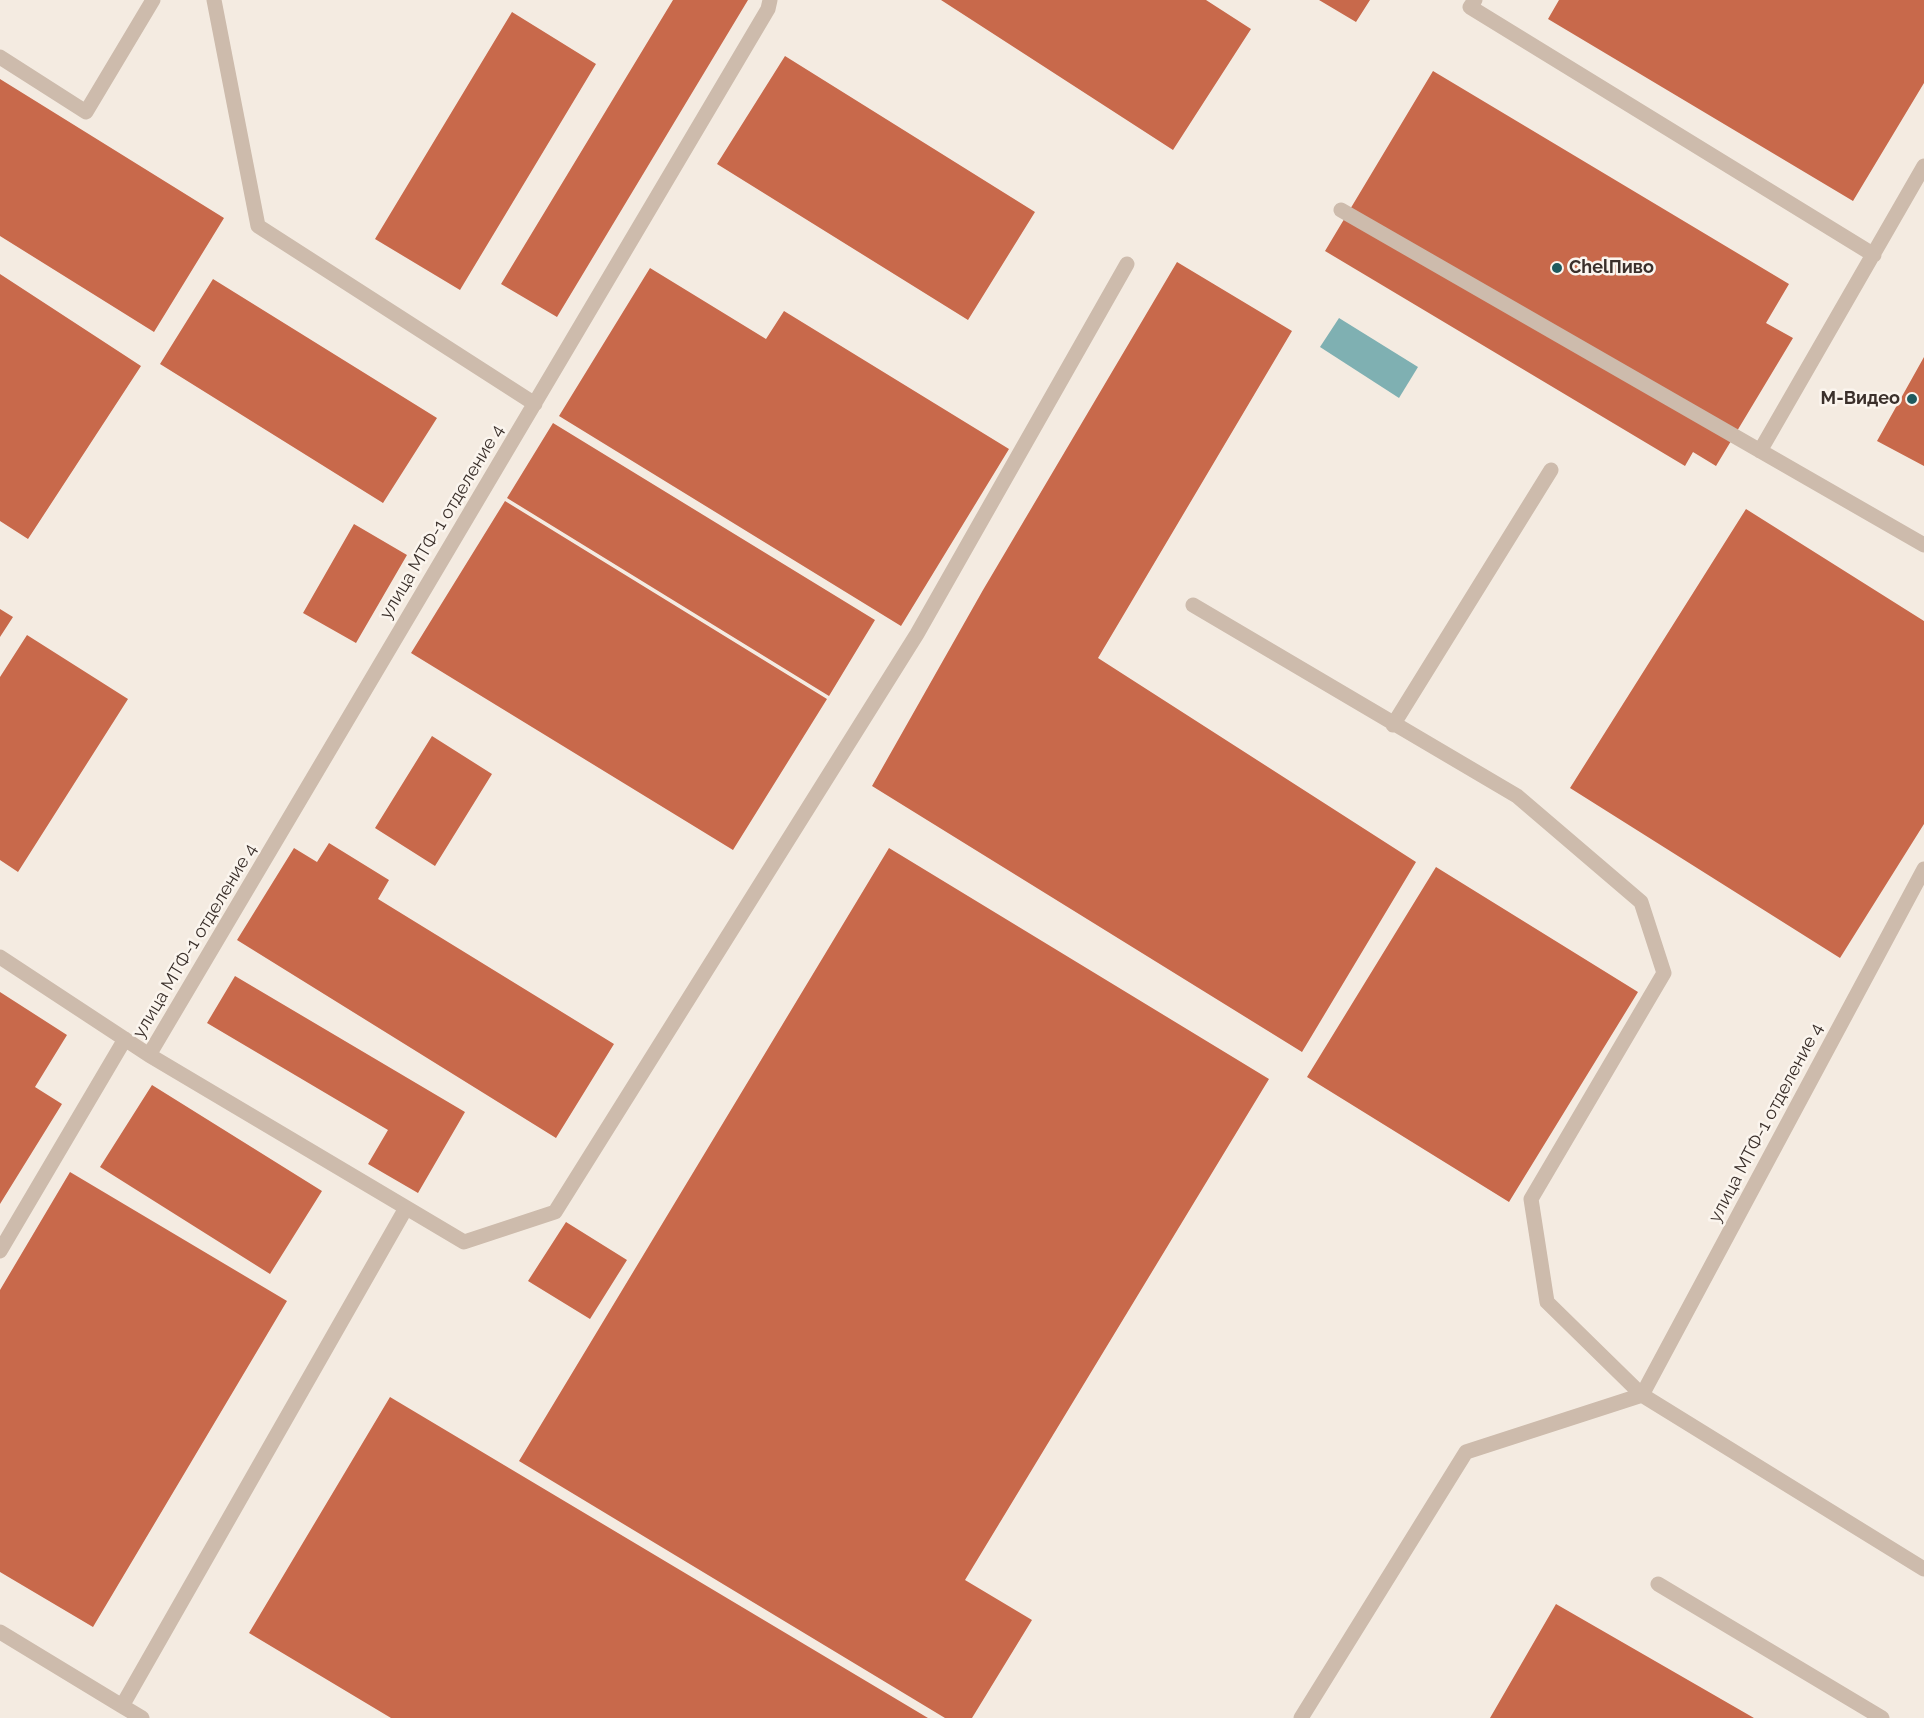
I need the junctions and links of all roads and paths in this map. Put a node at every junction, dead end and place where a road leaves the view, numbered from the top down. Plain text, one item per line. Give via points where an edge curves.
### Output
1 (153, 0) edge
2 (213, 0) edge
3 (1474, 0) edge
4 (769, 5) edge
5 (0, 57) edge
6 (1924, 166) edge
7 (1341, 210) dead end
8 (1874, 255) junction
9 (1127, 264) dead end
10 (535, 404) junction
11 (1760, 451) junction
12 (1551, 470) dead end
13 (1924, 544) edge
14 (1193, 605) dead end
15 (1393, 725) junction
16 (1924, 869) edge
17 (0, 957) edge
18 (125, 1039) junction
19 (149, 1055) junction
20 (406, 1208) junction
21 (0, 1251) edge
22 (1642, 1395) junction
23 (1924, 1569) edge
24 (1658, 1584) dead end
25 (0, 1632) edge
26 (122, 1706) junction
27 (142, 1718) edge
28 (1301, 1718) edge
29 (1882, 1718) edge

1 - 5 street via 86,112
2 - 10 street via 258,226
3 - 8 street via 1470,7
4 - 10 street, улица МТФ-1 отделение 4
6 - 8 street
7 - 11 street
8 - 11 street
9 - 20 street via 917,634 555,1212 464,1242
10 - 19 street, улица МТФ-1 отделение 4
11 - 13 street
12 - 15 street
14 - 15 street
15 - 22 street via 1516,796 1641,902 1664,973 1530,1199 1547,1302
16 - 22 street, улица МТФ-1 отделение 4
17 - 18 street
18 - 19 street
18 - 21 street, улица МТФ-1 отделение 4
19 - 20 street
20 - 26 street
22 - 23 street
22 - 28 street via 1466,1452
24 - 29 street
25 - 26 street
26 - 27 street

